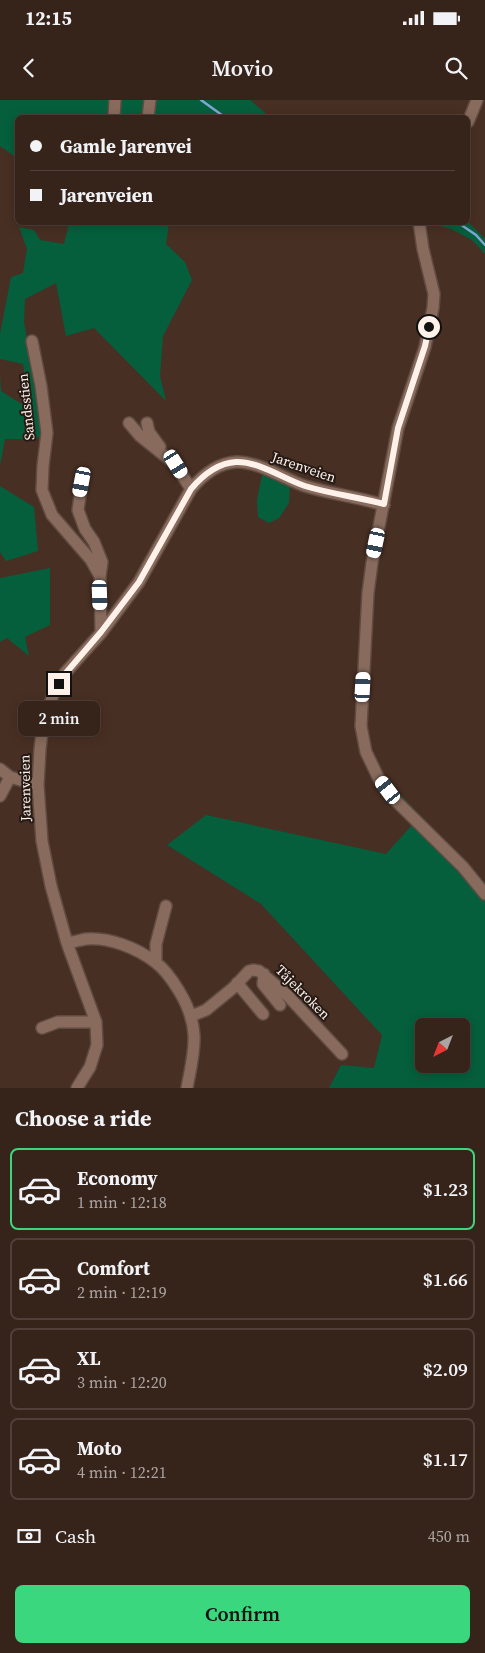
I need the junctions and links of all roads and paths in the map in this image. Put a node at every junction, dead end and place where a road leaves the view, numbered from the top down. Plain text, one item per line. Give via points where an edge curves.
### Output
1 (115, 100) edge
2 (150, 100) edge
3 (477, 100) edge
4 (114, 115) edge
5 (148, 115) edge
6 (470, 117) edge
7 (419, 225) edge
8 (32, 341) dead end
9 (129, 423) dead end
10 (147, 423) dead end
11 (168, 458) junction
12 (82, 482) dead end
13 (191, 489) junction
14 (384, 504) junction
15 (100, 576) junction
16 (101, 632) junction
17 (0, 769) edge
18 (10, 777) junction
19 (38, 785) junction
20 (0, 796) edge
21 (485, 894) edge
22 (166, 906) dead end
23 (68, 943) junction
24 (156, 962) junction
25 (264, 974) junction
26 (237, 983) junction
27 (280, 1006) dead end
28 (263, 1014) dead end
29 (191, 1016) junction
30 (96, 1022) junction
31 (42, 1028) dead end
32 (342, 1054) dead end
33 (77, 1088) edge
34 (187, 1088) edge

1 - 4 street
2 - 5 street
3 - 6 street
7 - 14 street via 434,294 433,308 425,346 398,428
8 - 15 street, Sandsstien via 47,433 42,490 52,515 91,560
9 - 11 street
10 - 11 street via 149,432
11 - 13 street via 176,464
12 - 15 street via 78,510 102,562
13 - 14 street, Jarenveien via 212,470 237,462 255,465 326,492
13 - 16 street, Jarenveien via 139,582
14 - 21 street via 368,593 361,726 366,752 379,779 396,801 463,867
15 - 16 street
16 - 19 street, Jarenveien via 65,674 53,694 42,724
17 - 18 street
18 - 19 street
18 - 20 street
19 - 23 street, Jarenveien via 42,841
22 - 24 street via 156,944
23 - 24 street via 88,939 108,941 132,948
23 - 30 street, Jarenveien
24 - 29 street via 184,998
25 - 26 street, Tåjekroken via 248,971
25 - 27 street via 263,984
25 - 32 street, Tåjekroken
26 - 28 street
26 - 29 street, Tåjekroken via 206,1010
29 - 34 street via 194,1035
30 - 31 street via 58,1022
30 - 33 street, Jarenveien via 97,1045 90,1067

